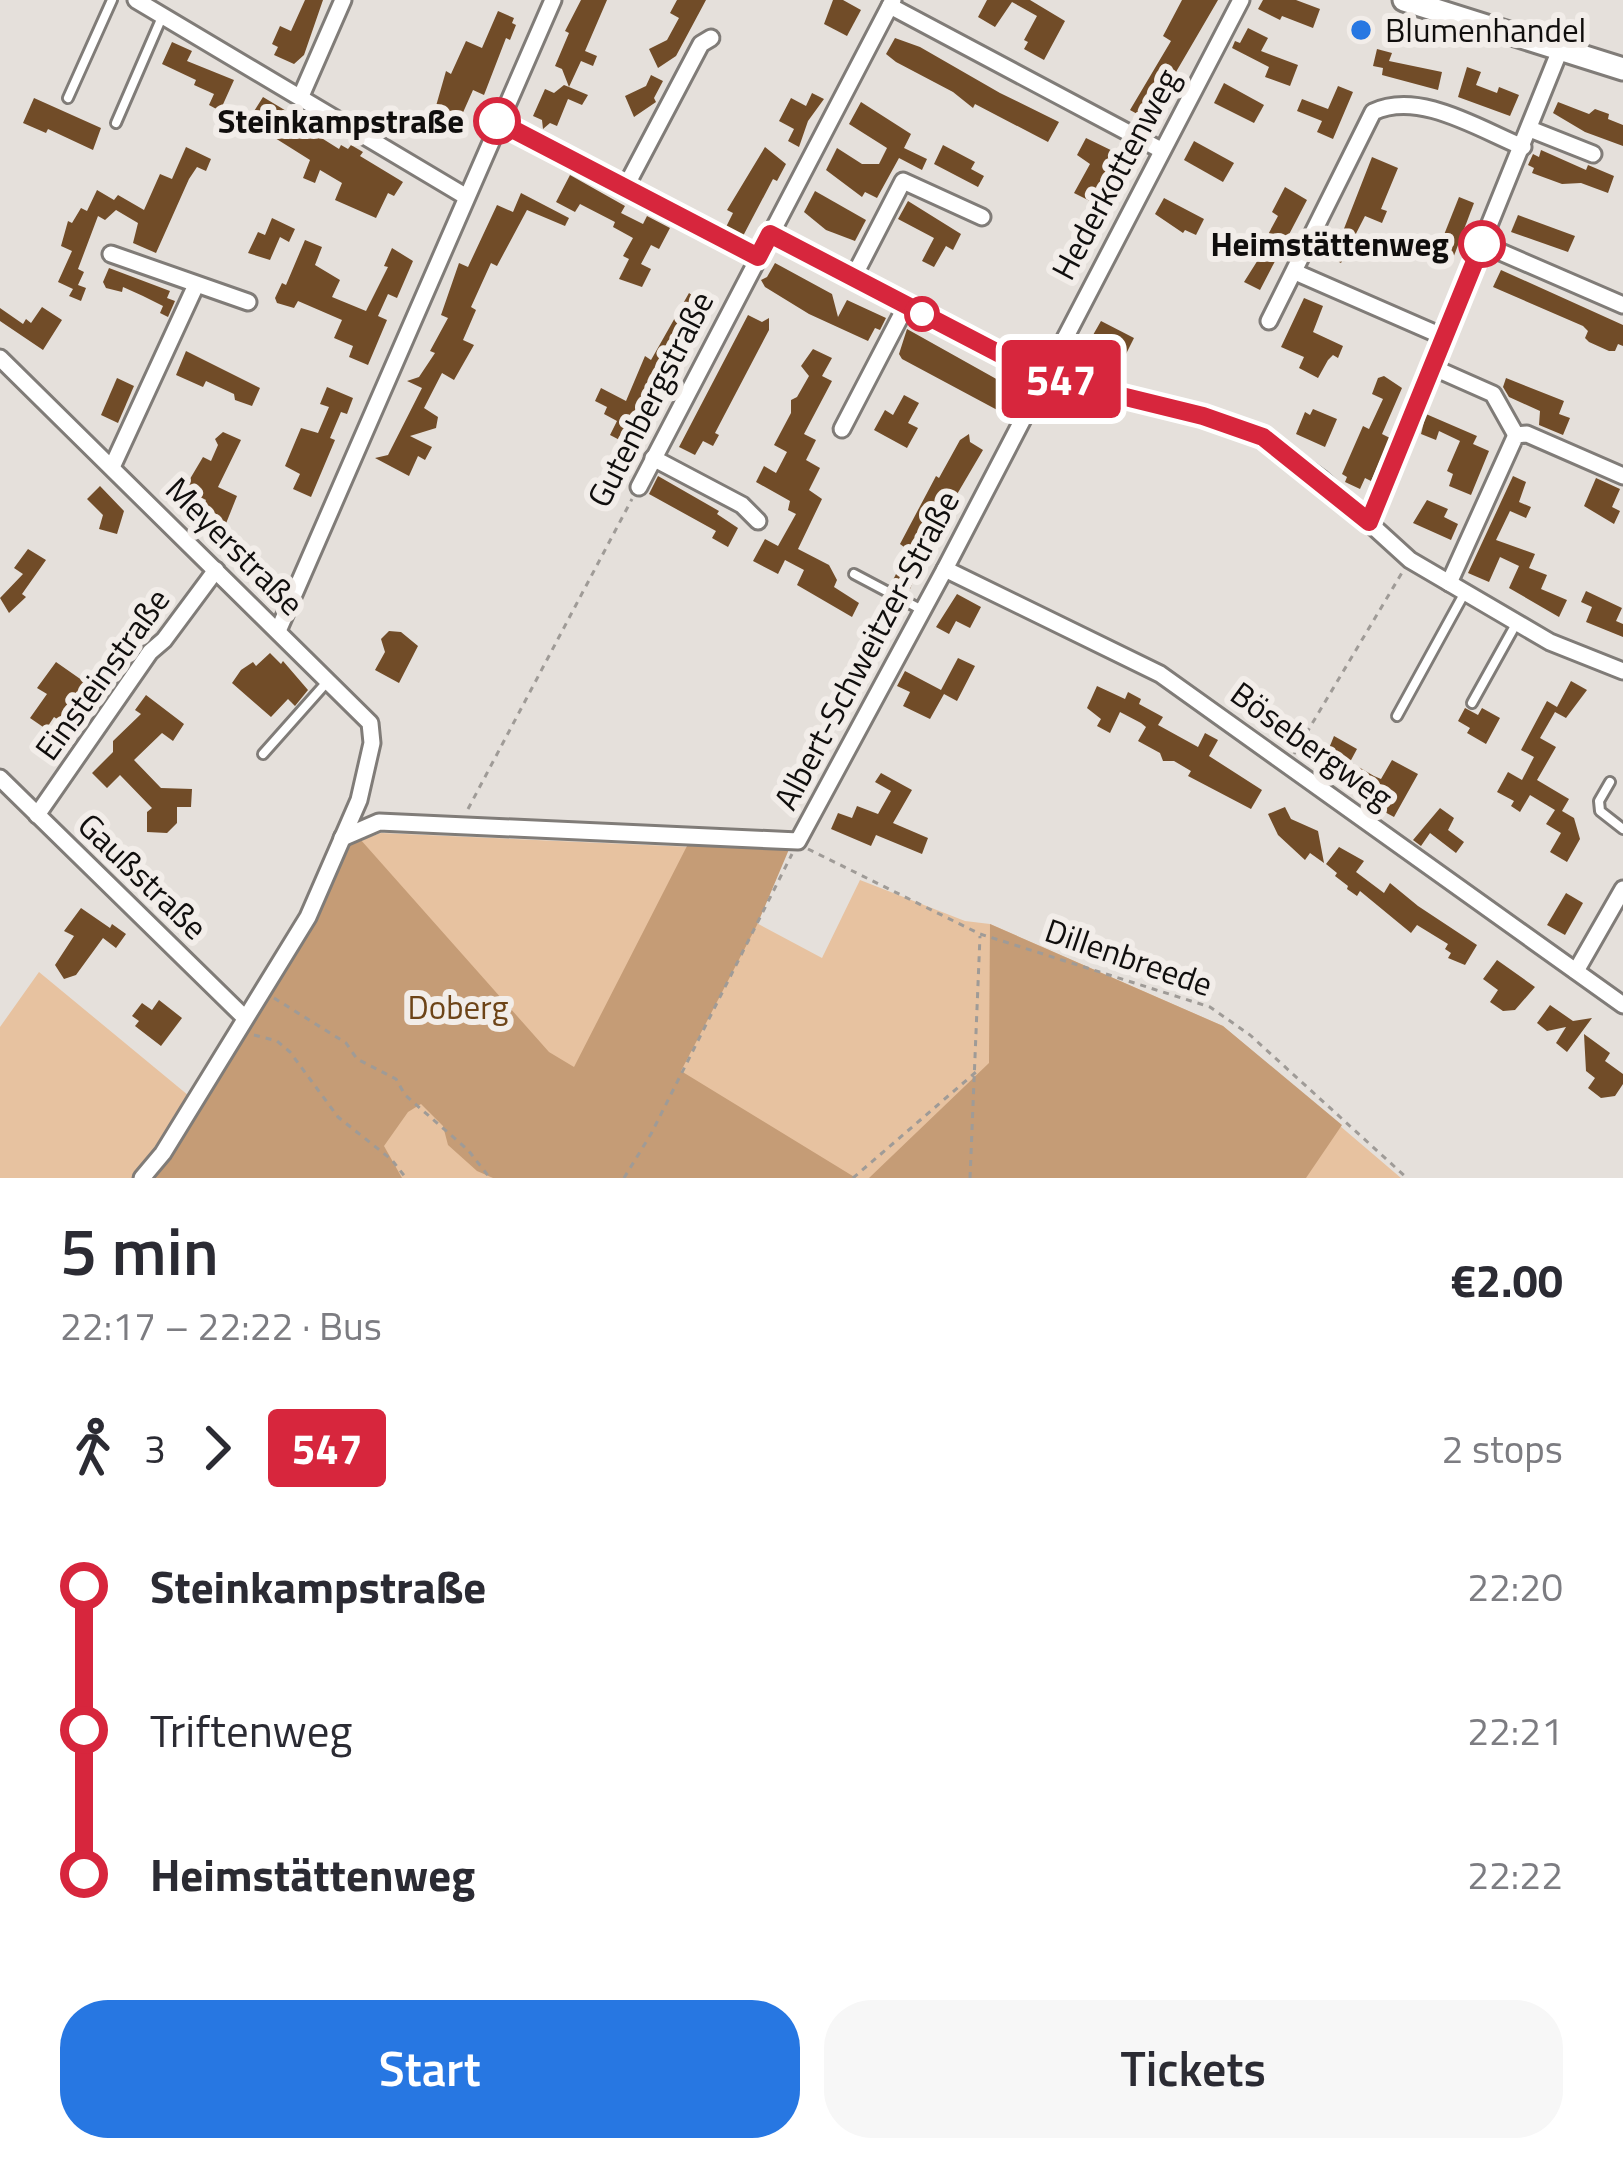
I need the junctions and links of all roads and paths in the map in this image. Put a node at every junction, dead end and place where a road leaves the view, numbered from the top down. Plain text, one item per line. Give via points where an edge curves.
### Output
1 (112, 0) edge
2 (136, 0) edge
3 (343, 0) edge
4 (553, 0) edge
5 (1241, 0) edge
6 (1404, 0) edge
7 (892, 3) edge
8 (162, 16) junction
9 (711, 38) dead end
10 (1560, 50) junction
11 (1623, 69) edge
12 (302, 95) junction
13 (68, 98) dead end
14 (497, 121) junction
15 (116, 123) dead end
16 (1530, 129) junction
17 (1522, 147) junction
18 (1161, 150) junction
19 (1593, 154) dead end
20 (625, 188) junction
21 (465, 196) junction
22 (982, 217) dead end
23 (770, 234) junction
24 (1482, 244) junction
25 (111, 254) dead end
26 (758, 257) junction
27 (1294, 272) junction
28 (854, 278) junction
29 (196, 285) junction
30 (248, 302) dead end
31 (1623, 305) edge
32 (906, 306) junction
33 (1269, 321) dead end
34 (1444, 337) junction
35 (0, 358) edge
36 (1432, 367) junction
37 (1044, 377) junction
38 (842, 429) dead end
39 (1516, 436) junction
40 (653, 458) junction
41 (112, 467) junction
42 (1623, 476) edge
43 (639, 487) joint
44 (758, 521) dead end
45 (1369, 522) junction
46 (1410, 560) junction
47 (945, 569) junction
48 (216, 570) junction
49 (854, 574) dead end
50 (1449, 583) junction
51 (1465, 592) junction
52 (923, 610) junction
53 (1517, 623) junction
54 (278, 631) junction
55 (1623, 671) edge
56 (328, 681) junction
57 (1472, 703) dead end
58 (1397, 716) dead end
59 (263, 754) dead end
60 (1288, 765) junction
61 (0, 778) edge
62 (1610, 782) dead end
63 (359, 800) junction
64 (38, 815) junction
65 (380, 822) junction
66 (459, 826) junction
67 (1623, 829) edge
68 (342, 838) junction
69 (798, 841) junction
70 (1623, 889) edge
71 (980, 934) junction
72 (1576, 971) junction
73 (264, 990) junction
74 (1623, 1005) edge
75 (244, 1017) junction
76 (231, 1036) junction
77 (977, 1071) junction
78 (142, 1178) edge
79 (406, 1178) edge
80 (490, 1178) edge
81 (624, 1178) edge
82 (853, 1178) edge
83 (970, 1178) edge
84 (1407, 1178) edge

1 - 13 lane
2 - 8 street
3 - 12 street
4 - 14 street
5 - 18 street, Hederkottenweg
6 - 10 main road
7 - 18 street
7 - 23 street, Gutenbergstraße
8 - 12 street
8 - 15 lane
9 - 20 street
10 - 11 main road
10 - 16 street
12 - 21 street
14 - 20 street
14 - 21 street
16 - 17 street
16 - 19 street
17 - 24 street
17 - 27 street via 1428,110 1396,103 1373,112
18 - 37 street, Hederkottenweg
20 - 26 street
21 - 54 street
22 - 28 street via 904,181
23 - 26 street, Gutenbergstraße
23 - 28 street
24 - 31 street
24 - 34 street
25 - 29 street
26 - 40 street, Gutenbergstraße
27 - 33 street
27 - 34 street
28 - 32 street
29 - 30 street
29 - 41 street
32 - 37 street
32 - 38 street
34 - 36 street
35 - 41 street, Meyerstraße
36 - 39 street via 1493,394
36 - 45 street
37 - 45 street via 1263,437
37 - 47 street, Albert-Schweitzer-Straße
39 - 42 street
39 - 50 street
40 - 43 street, Gutenbergstraße
40 - 44 street
41 - 48 street, Meyerstraße
43 - 66 path, Gutenbergstraße
45 - 46 street
46 - 50 street
46 - 60 path
47 - 52 street, Albert-Schweitzer-Straße
47 - 60 street, Bösebergweg via 1160,674
48 - 54 street, Meyerstraße
48 - 64 street, Einsteinstraße
49 - 52 lane
50 - 51 street
51 - 53 street
51 - 58 lane
52 - 69 street, Albert-Schweitzer-Straße
53 - 55 street
53 - 57 lane
54 - 56 street, Meyerstraße
56 - 59 lane
56 - 63 street, Meyerstraße via 370,723
60 - 72 street, Bösebergweg
61 - 64 street, Gaußstraße
62 - 67 lane via 1600,811
63 - 65 street
63 - 68 street, Meyerstraße
64 - 75 street, Gaußstraße
65 - 66 street, Albert-Schweitzer-Straße
65 - 68 street, Albert-Schweitzer-Straße
66 - 69 street, Albert-Schweitzer-Straße
68 - 73 street
69 - 71 path, Dillenbreede
69 - 81 path
70 - 72 street
71 - 77 path
71 - 84 path, Dillenbreede via 1210,1007
72 - 74 street, Bösebergweg
73 - 75 street
73 - 80 path via 396,1079
75 - 76 street
76 - 78 street
76 - 79 path via 277,1041 338,1117
77 - 82 path
77 - 83 path

